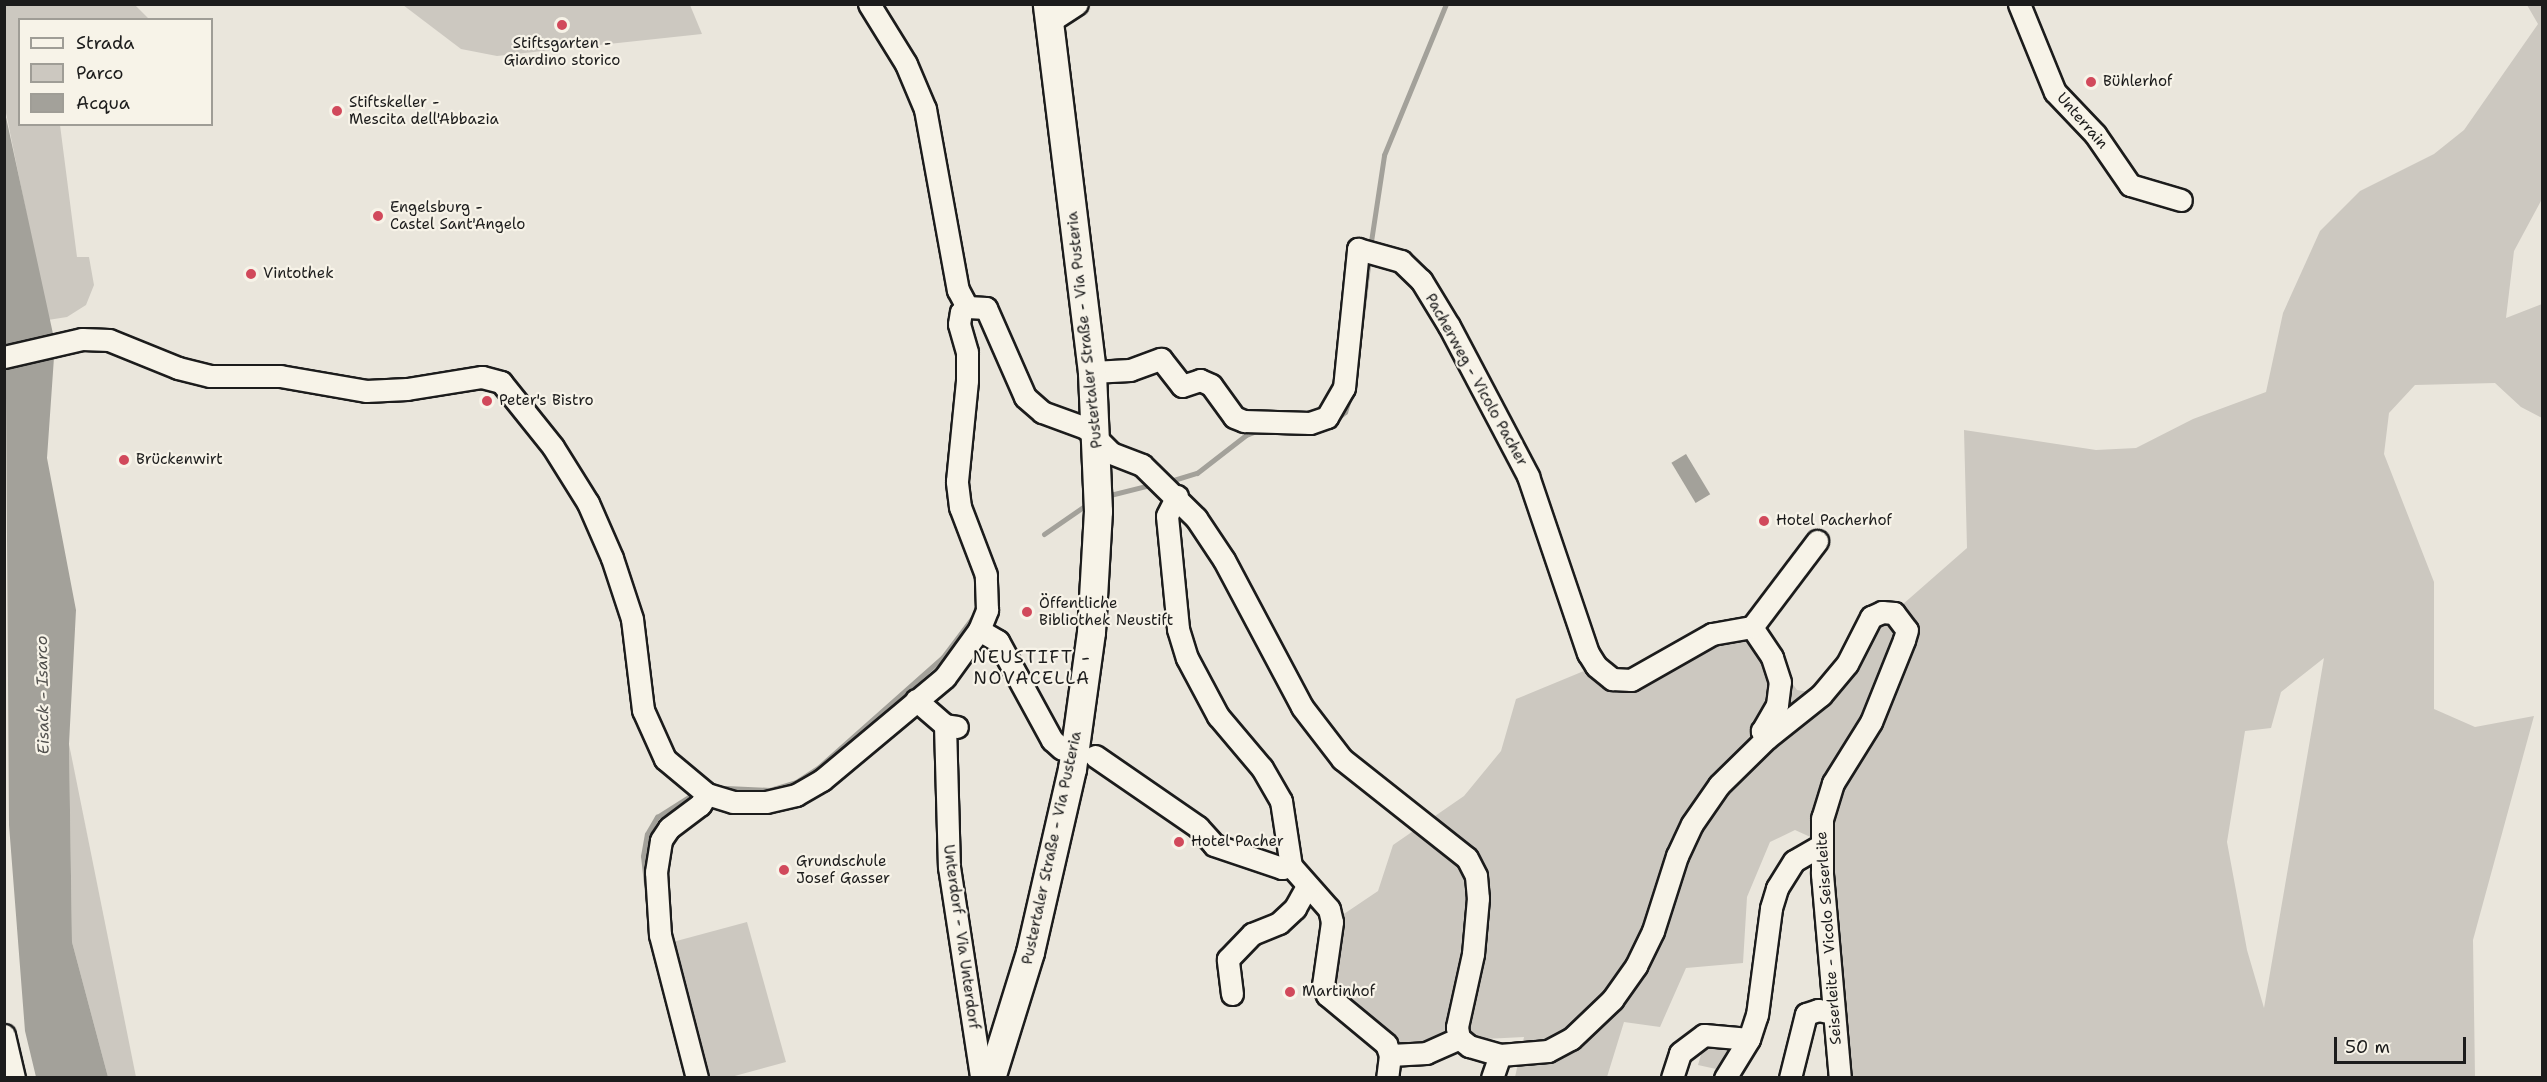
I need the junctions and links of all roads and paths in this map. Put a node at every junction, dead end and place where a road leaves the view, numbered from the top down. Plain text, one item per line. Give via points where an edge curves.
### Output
1 (869, 4) edge
2 (1077, 4) edge
3 (2019, 4) edge
4 (1048, 13) edge
5 (2181, 200) dead end
6 (967, 307) junction
7 (4, 357) edge
8 (1092, 372) junction
9 (1098, 441) junction
10 (1177, 496) junction
11 (1817, 541) dead end
12 (1752, 627) junction
13 (979, 630) junction
14 (916, 699) junction
15 (1767, 738) junction
16 (1062, 749) dead end
17 (1095, 756) dead end
18 (707, 794) junction
19 (1821, 846) junction
20 (1291, 866) junction
21 (1307, 886) junction
22 (1232, 994) dead end
23 (1833, 1013) junction
24 (4, 1035) edge
25 (1459, 1038) junction
26 (1749, 1039) junction
27 (1390, 1054) junction
28 (1500, 1054) junction
29 (14, 1077) edge
30 (697, 1077) edge
31 (981, 1077) edge
32 (991, 1077) edge
33 (1388, 1077) edge
34 (1492, 1077) edge
35 (1672, 1077) edge
36 (1725, 1077) edge
37 (1790, 1077) edge
38 (1840, 1077) edge

1 - 6 street via 906,64 925,109 958,290
2 - 4 street
3 - 5 street, Unterrain via 2055,92 2095,134 2130,185
4 - 8 main road, Pustertaler Straße - Via Pusteria
6 - 9 street via 986,308 1025,397 1042,412 1086,428
6 - 13 street via 961,312 959,324 967,352 967,380 957,481 960,507 986,575 987,610
7 - 18 street via 55,343 109,340 202,375 280,376 366,391 406,390 482,376 501,382 559,456 588,503 632,619 649,729 665,759
8 - 9 main road, Pustertaler Straße - Via Pusteria
8 - 12 street, Pacherweg - Vicolo Pacher via 1130,370 1161,359 1182,386 1200,380 1211,385 1234,417 1244,421 1310,423 1327,417 1344,388 1368,251 1401,261 1421,280 1528,476 1588,653 1596,666 1612,679 1631,680 1712,634
9 - 10 street via 1160,480
9 - 32 main road, Pustertaler Straße - Via Pusteria via 1099,500 1091,632 1072,769 1030,952
10 - 20 street via 1167,516 1178,629 1187,658 1218,716 1262,768 1281,801
10 - 25 street via 1224,560 1302,707 1342,759 1467,858 1476,876 1478,898 1473,954 1457,1027
11 - 12 street
12 - 15 street via 1772,657 1780,682 1777,705 1762,731
13 - 14 street via 945,677
13 - 16 street via 998,641 1052,740
14 - 18 street via 822,780 796,795 766,802 733,802
14 - 31 street, Unterdorf - Via Unterdorf via 951,726 949,867
15 - 19 street, Seiserleite - Vicolo Seiserleite via 1821,694 1846,664 1871,617 1882,612 1894,613 1903,620 1904,640 1871,722 1833,783 1822,818
15 - 28 street via 1719,785 1692,824 1677,856 1653,931 1636,966 1612,1000 1571,1039 1548,1051
17 - 20 street via 1198,827 1214,845 1282,868
18 - 30 street via 700,805 669,828 662,840 656,872 660,935
19 - 23 street, Seiserleite - Vicolo Seiserleite
19 - 26 street via 1794,861 1777,888 1757,1015
20 - 21 street
21 - 22 street via 1287,915 1252,934 1228,959
21 - 27 street via 1329,909 1332,922 1323,985 1327,995 1386,1044
23 - 37 street via 1818,1010 1806,1014
23 - 38 street, Seiserleite - Vicolo Seiserleite
24 - 29 street
25 - 27 street via 1426,1053
25 - 28 street via 1469,1046
26 - 35 street via 1704,1035 1680,1053
26 - 36 street
27 - 33 street
28 - 34 street

